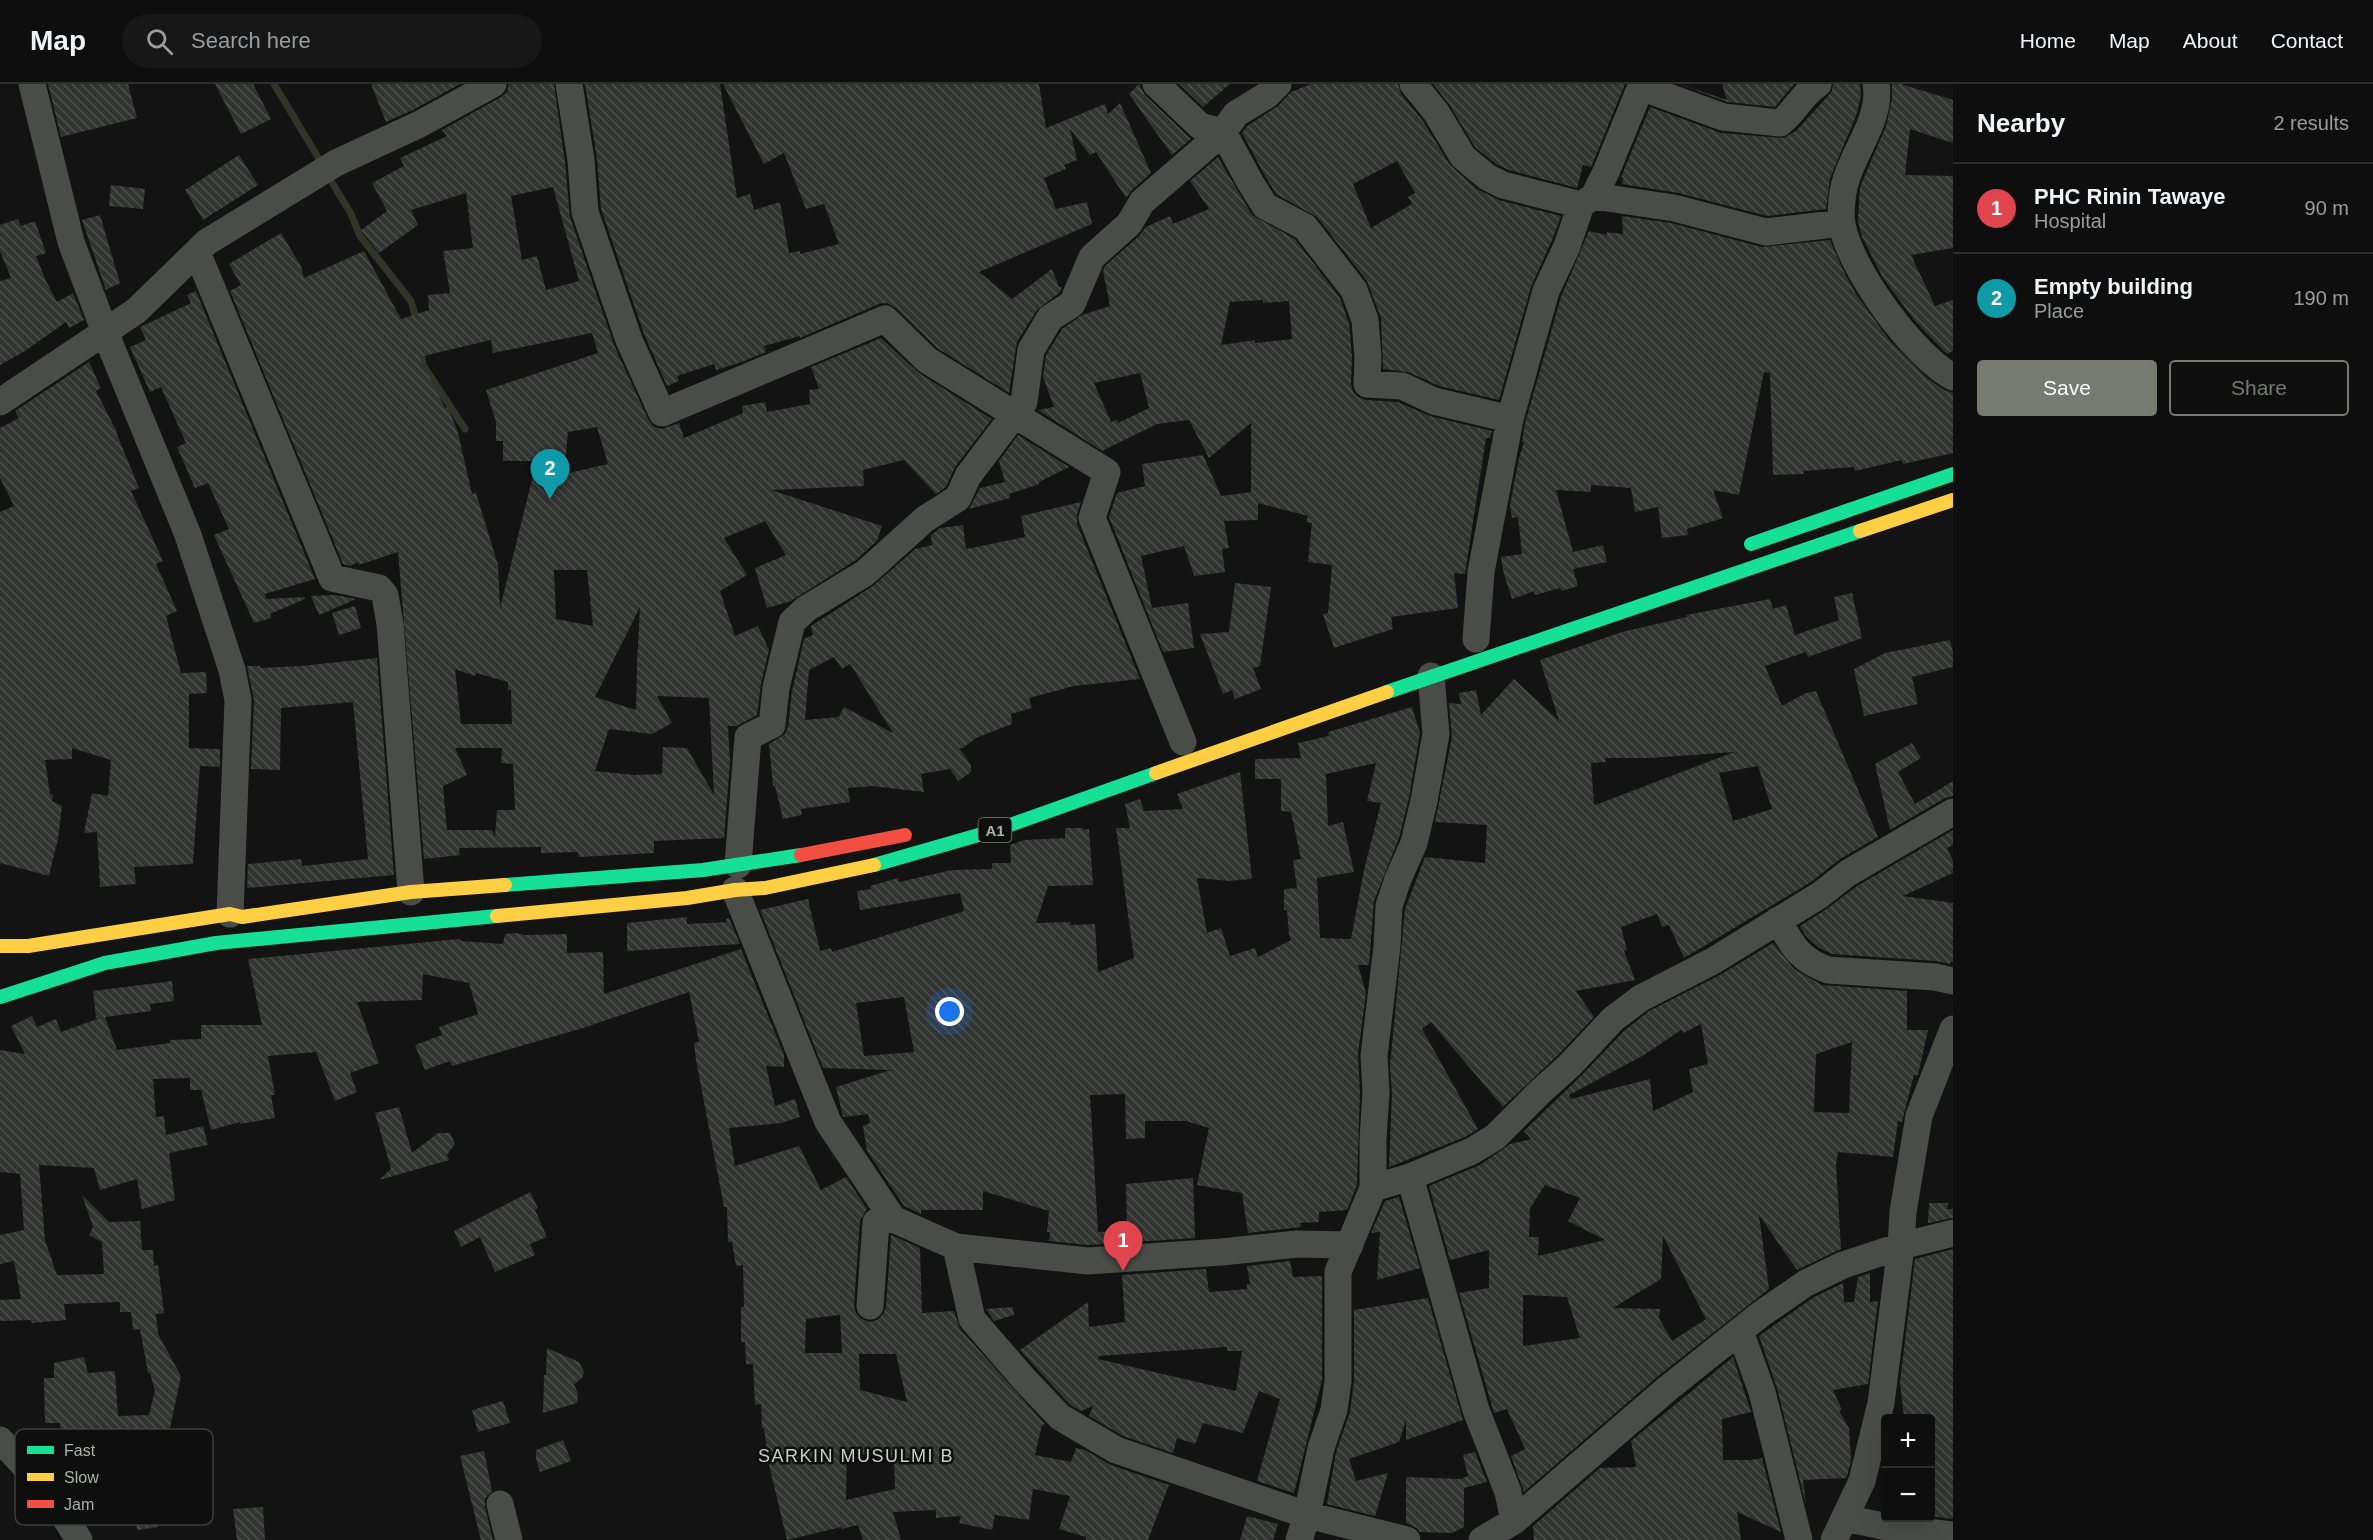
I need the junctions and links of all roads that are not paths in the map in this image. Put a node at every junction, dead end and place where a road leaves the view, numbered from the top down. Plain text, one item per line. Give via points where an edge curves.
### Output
1 (32, 84) edge
2 (493, 84) edge
3 (569, 84) edge
4 (1156, 84) edge
5 (1278, 84) edge
6 (1413, 84) edge
7 (1818, 84) edge
8 (1876, 84) edge
9 (1642, 86) edge
10 (1223, 132) junction
11 (1588, 200) junction
12 (1842, 223) junction
13 (197, 252) junction
14 (105, 332) junction
15 (1953, 377) edge
16 (0, 402) edge
17 (1510, 419) junction
18 (1953, 474) edge
19 (1953, 500) edge
20 (1742, 547) dead end
21 (1476, 639) dead end
22 (1431, 676) junction
23 (1183, 742) dead end
24 (1953, 812) edge
25 (919, 831) dead end
26 (736, 878) junction
27 (411, 892) junction
28 (230, 915) junction
29 (1778, 920) junction
30 (0, 946) edge
31 (1953, 981) edge
32 (1, 991) edge
33 (1953, 1029) edge
34 (1410, 1177) junction
35 (1373, 1188) junction
36 (893, 1219) junction
37 (1953, 1233) edge
38 (1350, 1245) junction
39 (1901, 1246) junction
40 (956, 1247) junction
41 (870, 1306) dead end
42 (1740, 1331) junction
43 (0, 1440) edge
44 (15, 1455) edge
45 (500, 1504) dead end
46 (1307, 1515) junction
47 (1514, 1521) junction
48 (70, 1525) edge
49 (1839, 1529) edge
50 (1953, 1535) edge
51 (79, 1540) edge
52 (509, 1540) edge
53 (1299, 1540) edge
54 (1407, 1540) edge
55 (1482, 1540) edge
56 (1799, 1540) edge

1 - 14 street via 71,242
2 - 13 street via 311,177
3 - 23 street via 588,221 629,340 662,413 885,319 927,360 1107,471 1092,518
4 - 10 street via 1200,126
5 - 10 street via 1236,114
6 - 11 street via 1436,112 1463,157 1487,177 1503,185
7 - 9 street via 1780,123 1723,117
8 - 12 street via 1878,100 1845,185
9 - 11 street via 1606,172
10 - 17 street via 1265,206 1305,227 1354,290 1365,320 1367,384 1402,386 1451,406
10 - 26 street via 1142,202 1129,224 1092,257 1072,304 1050,318 1031,350 1024,402 968,476 958,498 925,519 866,573 813,604 792,622 776,688 772,725 747,737
11 - 12 street via 1674,208 1766,232
11 - 17 street via 1546,291
12 - 15 street via 1851,253 1881,305 1935,366
13 - 14 street via 136,311
13 - 27 street via 332,578 378,588 385,595
14 - 16 street
14 - 28 street via 188,535 232,670 238,700
17 - 21 street via 1481,572
18 - 20 highway
19 - 22 highway, A1
22 - 26 highway, A1 via 950,844 858,870 765,888
22 - 35 street via 1436,734 1426,790 1414,843 1389,906 1374,1056
24 - 29 street via 1848,873
25 - 26 highway, A1
26 - 27 highway, A1 via 703,870
26 - 32 highway, A1 via 687,898 216,944 105,963
26 - 36 street via 828,1122
27 - 28 highway, A1 via 242,918
28 - 30 highway, A1 via 28,946
29 - 31 street via 1794,948 1812,965 1828,970 1935,976
29 - 34 street via 1713,961 1641,998 1613,1019 1496,1137
33 - 39 street via 1919,1116
34 - 35 street
34 - 47 street via 1476,1410 1508,1492
35 - 38 street
36 - 40 street
36 - 41 street via 876,1222
37 - 39 street
38 - 40 street via 1297,1244 1089,1261
38 - 46 street via 1338,1272 1338,1381 1334,1410 1321,1448
39 - 42 street via 1843,1265 1806,1283
39 - 49 street via 1881,1403 1862,1481
40 - 46 street via 972,1319 1060,1417 1116,1450
42 - 47 street via 1666,1389
42 - 56 street via 1762,1392
43 - 44 street
45 - 52 street
46 - 53 street
46 - 54 street
47 - 55 street
48 - 51 street
49 - 50 street via 1887,1527

